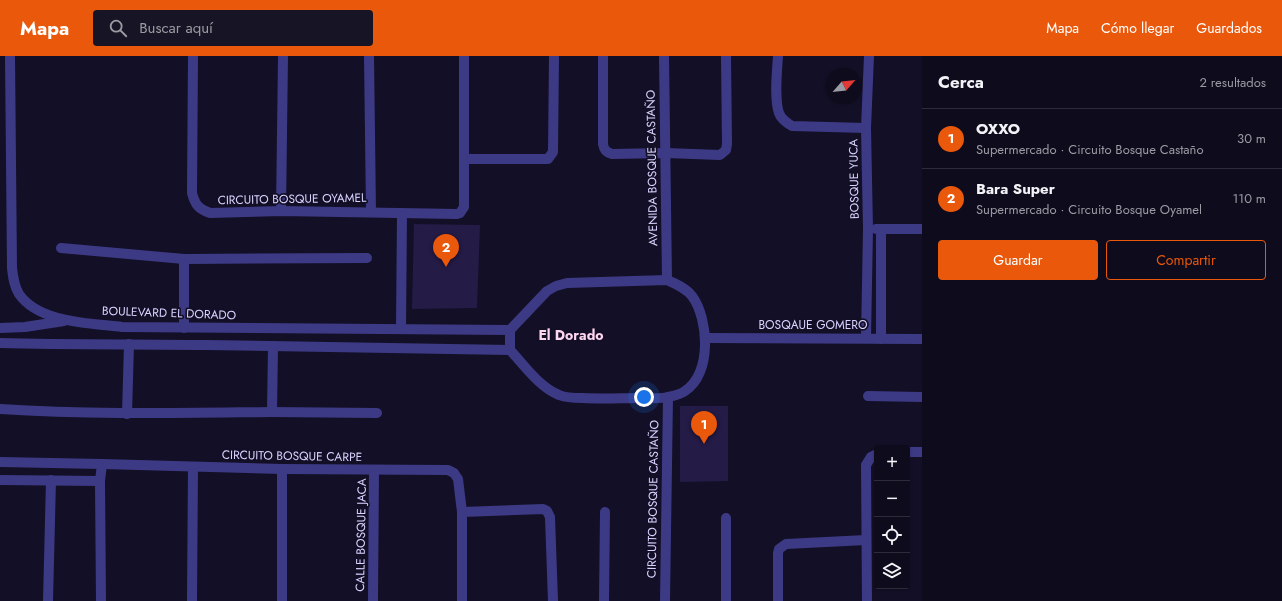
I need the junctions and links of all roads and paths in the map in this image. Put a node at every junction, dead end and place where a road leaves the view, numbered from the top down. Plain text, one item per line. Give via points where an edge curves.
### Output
1 (10, 56) edge
2 (193, 56) edge
3 (283, 56) edge
4 (369, 56) edge
5 (464, 56) edge
6 (554, 56) edge
7 (603, 56) edge
8 (664, 56) edge
9 (726, 56) edge
10 (778, 56) edge
11 (869, 56) edge
12 (5, 87) edge
13 (866, 128) junction
14 (666, 153) junction
15 (464, 159) junction
16 (281, 211) junction
17 (371, 212) junction
18 (402, 213) junction
19 (868, 229) junction
20 (881, 229) junction
21 (922, 229) edge
22 (61, 248) dead end
23 (367, 258) dead end
24 (184, 259) junction
25 (667, 280) junction
26 (68, 320) junction
27 (0, 328) edge
28 (184, 328) junction
29 (401, 329) junction
30 (510, 330) junction
31 (705, 338) junction
32 (866, 338) junction
33 (880, 339) junction
34 (922, 339) edge
35 (0, 343) edge
36 (129, 344) junction
37 (273, 346) junction
38 (510, 350) junction
39 (868, 396) dead end
40 (668, 397) junction
41 (922, 397) edge
42 (0, 409) edge
43 (272, 412) junction
44 (377, 413) dead end
45 (127, 414) junction
46 (910, 452) edge
47 (922, 452) edge
48 (874, 456) edge
49 (0, 462) edge
50 (102, 464) junction
51 (193, 467) junction
52 (282, 469) junction
53 (374, 470) junction
54 (0, 480) edge
55 (50, 480) junction
56 (100, 481) junction
57 (462, 512) junction
58 (604, 512) dead end
59 (726, 518) dead end
60 (866, 540) junction
61 (48, 601) edge
62 (101, 601) edge
63 (192, 601) edge
64 (282, 601) edge
65 (373, 601) edge
66 (462, 601) edge
67 (552, 601) edge
68 (604, 601) edge
69 (665, 601) edge
70 (726, 601) edge
71 (778, 601) edge
72 (867, 601) edge

1 - 12 street, BOULEVARD EL DORADO
2 - 16 street, CIRCUITO BOSQUE OYAMEL via 192,193 196,204 199,209 210,213
3 - 16 street
4 - 17 street
5 - 15 street, CIRCUITO BOSQUE OYAMEL
6 - 15 street via 553,152 548,159
7 - 14 street via 604,149 612,154
8 - 14 street, AVENIDA BOSQUE CASTAÑO
9 - 14 street via 726,150 720,155
10 - 13 street, BOSQUE YUCA via 777,101 779,114 786,122 792,126
11 - 13 street, BOSQUE YUCA
12 - 26 street, BOULEVARD EL DORADO via 14,282 20,294 36,309
13 - 19 street, BOSQUE YUCA
14 - 25 street, AVENIDA BOSQUE CASTAÑO
15 - 18 street, CIRCUITO BOSQUE OYAMEL via 464,207 460,213
16 - 17 street, CIRCUITO BOSQUE OYAMEL
17 - 18 street, CIRCUITO BOSQUE OYAMEL
18 - 29 street
19 - 20 street, BOSQUE YUCA
19 - 32 street, BOSQUE YUCA
20 - 21 street, BOSQUE YUCA
20 - 33 street
22 - 24 street
23 - 24 street
24 - 28 street
25 - 30 street via 567,283 556,286 547,291
25 - 31 street via 686,290 698,305
26 - 27 street
26 - 28 street, BOULEVARD EL DORADO via 122,327
28 - 29 street, BOULEVARD EL DORADO
29 - 30 street, BOULEVARD EL DORADO
30 - 38 street
31 - 32 street, BOSQAUE GOMERO
31 - 40 street via 704,359 694,383 684,392
32 - 33 street, BOSQAUE GOMERO
33 - 34 street, BOSQAUE GOMERO
35 - 36 street
36 - 37 street
36 - 45 street
37 - 38 street
37 - 43 street
38 - 40 street via 537,380 559,395 599,399
39 - 41 street
40 - 69 street, CIRCUITO BOSQUE CASTAÑO
42 - 45 street
43 - 44 street
43 - 45 street
46 - 47 street
48 - 60 street via 866,465
49 - 50 street, CIRCUITO BOSQUE CARPE
50 - 51 street, CIRCUITO BOSQUE CARPE
50 - 56 street
51 - 52 street, CIRCUITO BOSQUE CARPE
51 - 63 street
52 - 53 street, CIRCUITO BOSQUE CARPE
52 - 64 street
53 - 57 street, CIRCUITO BOSQUE CARPE via 448,470 458,479
53 - 65 street, CALLE BOSQUE JACA
54 - 55 street
55 - 56 street
55 - 61 street
56 - 62 street
57 - 66 street, CIRCUITO BOSQUE CARPE
57 - 67 street via 543,509 547,511 550,517
58 - 68 street
59 - 70 street
60 - 71 street via 786,544 778,553
60 - 72 street

